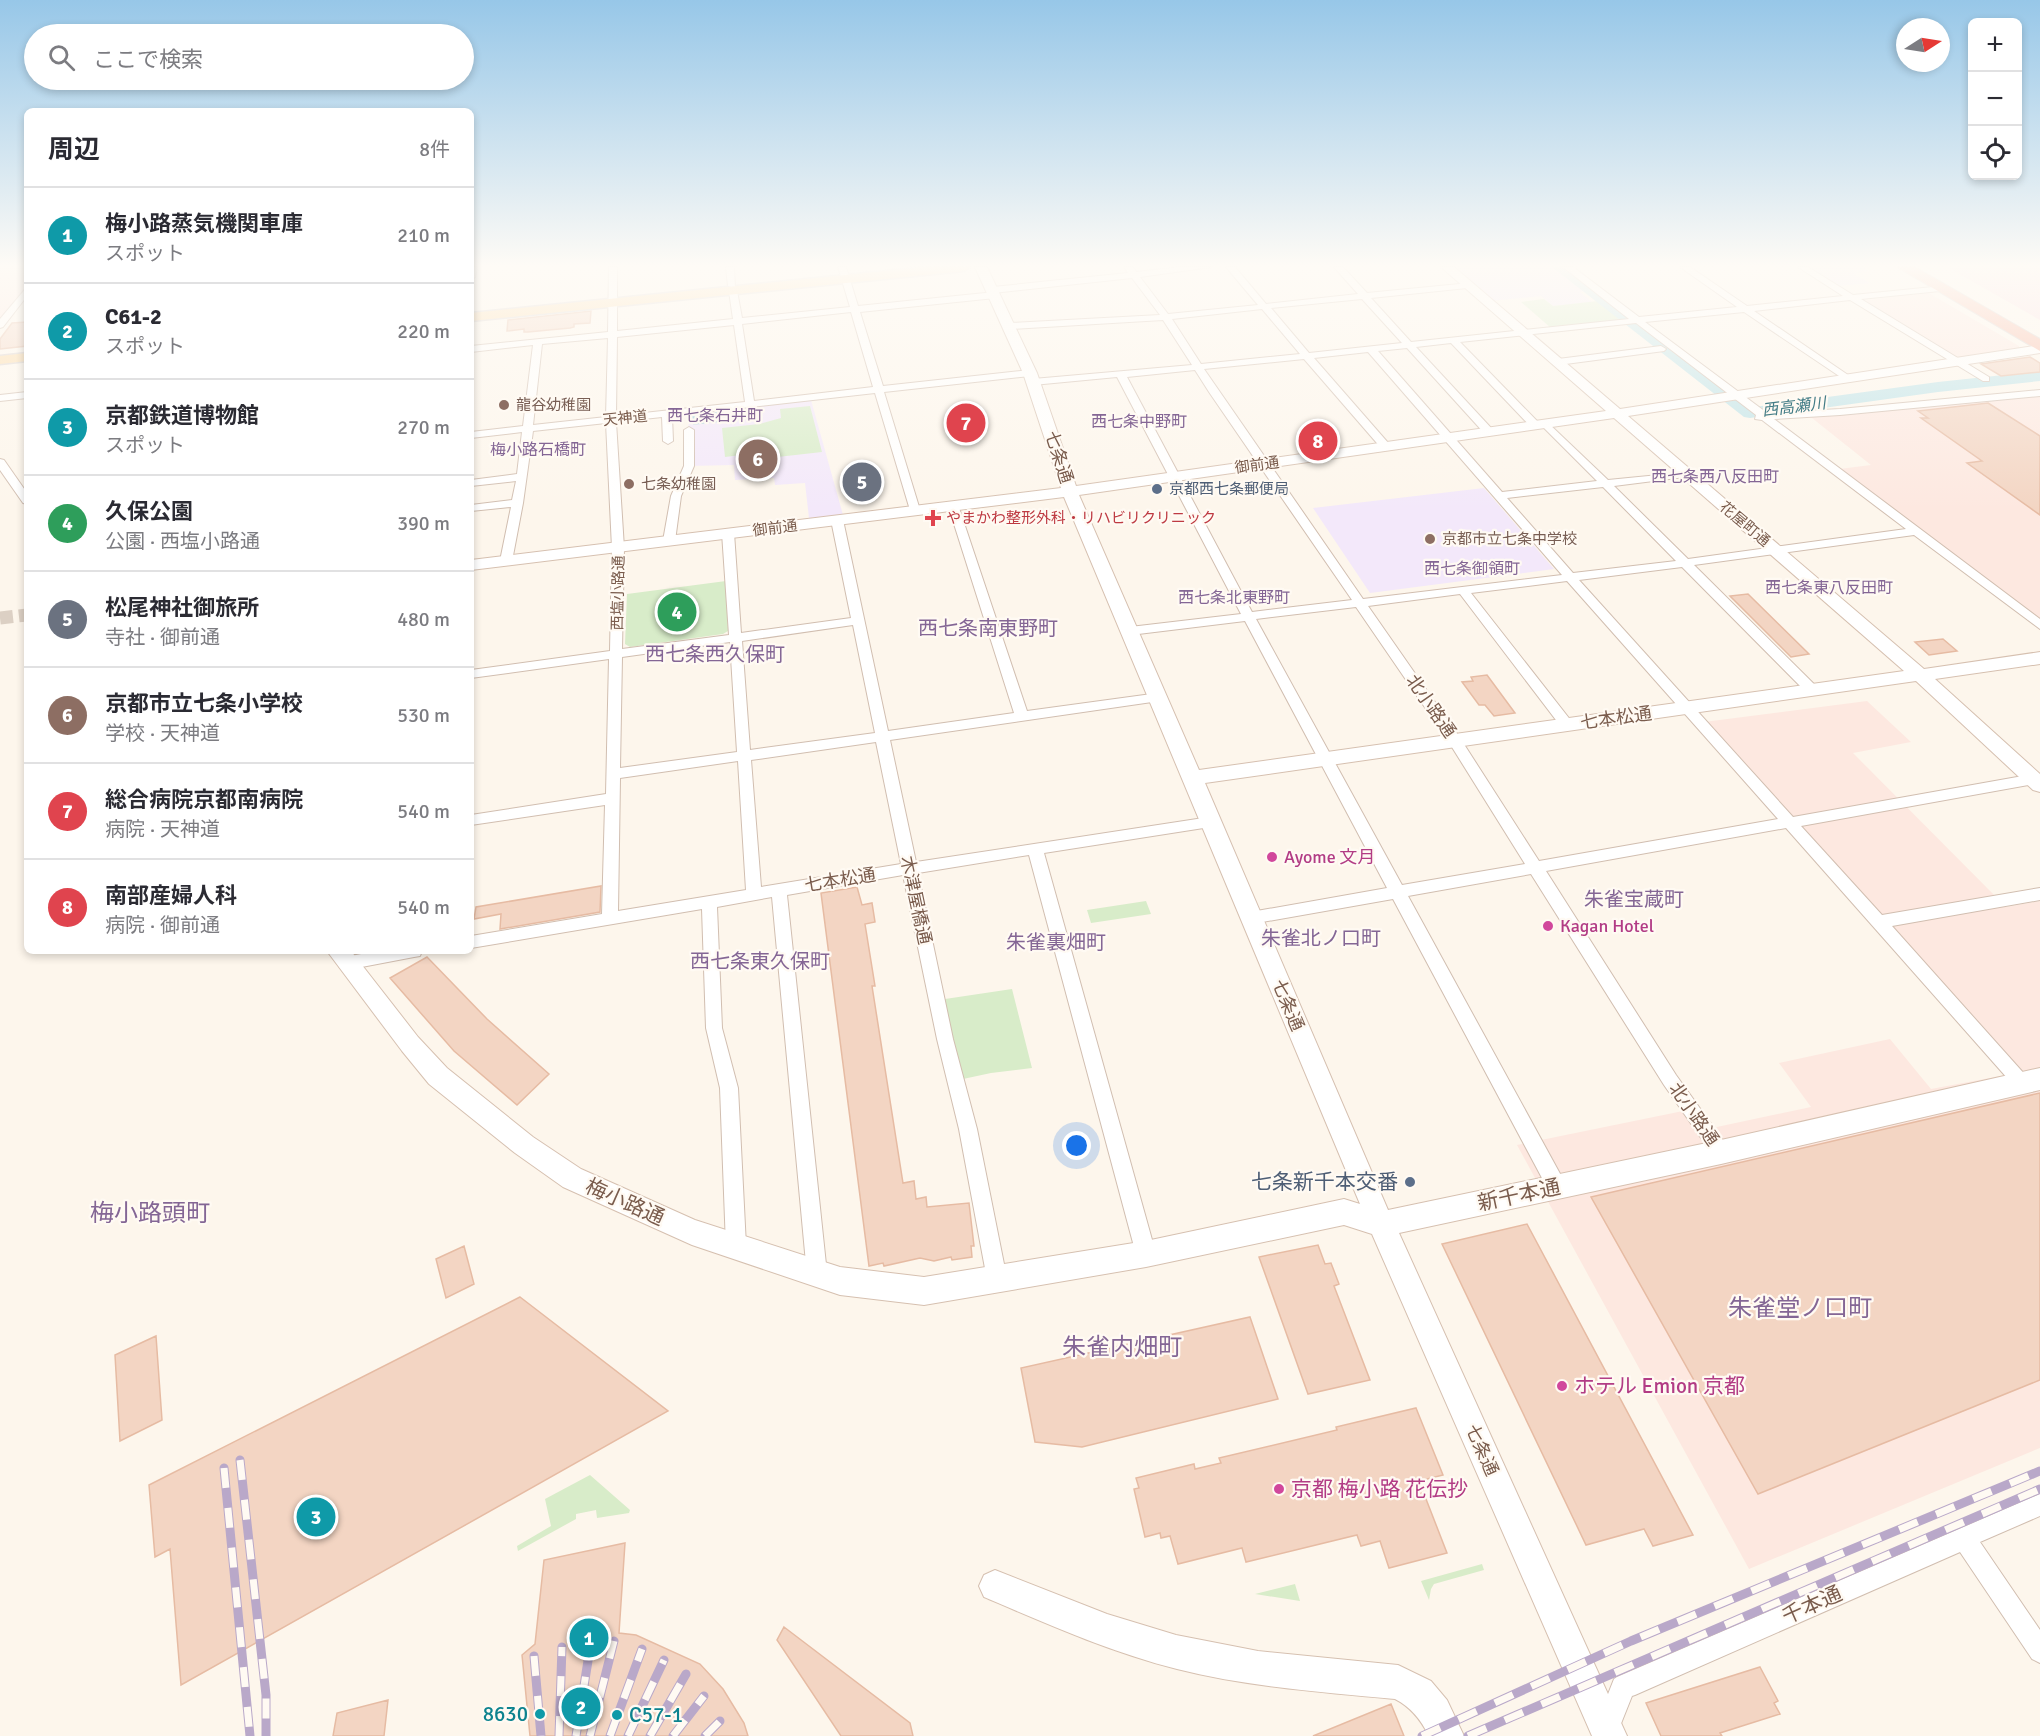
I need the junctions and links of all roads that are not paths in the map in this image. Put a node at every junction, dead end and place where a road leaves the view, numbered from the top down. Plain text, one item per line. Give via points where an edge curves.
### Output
1 (490, 348) edge
2 (537, 348) edge
3 (612, 348) edge
4 (742, 348) edge
5 (865, 348) edge
6 (1019, 348) edge
7 (1187, 348) edge
8 (1299, 348) edge
9 (1380, 348) edge
10 (1412, 348) edge
11 (1461, 348) edge
12 (1542, 348) edge
13 (1666, 348) edge
14 (1803, 348) edge
15 (1935, 348) edge
16 (2040, 348) edge
17 (1371, 349) junction
18 (1660, 349) joint
19 (474, 350) edge
20 (1306, 356) junction
21 (24, 357) edge
22 (0, 360) edge
23 (24, 362) edge
24 (1558, 362) junction
25 (1958, 362) junction
26 (0, 365) edge
27 (1199, 367) junction
28 (1121, 375) junction
29 (1032, 378) junction
30 (1848, 379) junction
31 (1986, 379) dead end
32 (878, 391) junction
33 (2040, 393) edge
34 (24, 395) edge
35 (1730, 397) junction
36 (0, 398) edge
37 (750, 404) junction
38 (667, 414) junction
39 (1615, 414) junction
40 (1758, 415) junction
41 (611, 420) junction
42 (1541, 425) junction
43 (529, 429) junction
44 (689, 430) dead end
45 (1489, 432) junction
46 (474, 435) edge
47 (1450, 438) junction
48 (668, 441) dead end
49 (1386, 447) junction
50 (0, 462) edge
51 (1264, 464) junction
52 (1685, 474) junction
53 (522, 477) junction
54 (1173, 477) junction
55 (474, 483) edge
56 (1604, 483) junction
57 (22, 484) edge
58 (1070, 492) junction
59 (1498, 496) junction
60 (518, 503) junction
61 (953, 505) junction
62 (474, 508) edge
63 (915, 510) junction
64 (837, 520) junction
65 (1917, 531) junction
66 (728, 533) junction
67 (669, 541) junction
68 (618, 548) junction
69 (1776, 551) junction
70 (506, 561) junction
71 (1686, 563) junction
72 (474, 565) edge
73 (1569, 576) junction
74 (1463, 590) junction
75 (1359, 602) junction
76 (1249, 616) junction
77 (856, 621) junction
78 (2040, 625) edge
79 (1130, 631) junction
80 (735, 636) junction
81 (616, 655) junction
82 (2039, 659) edge
83 (474, 674) edge
84 (1921, 676) junction
85 (1813, 691) junction
86 (1159, 697) junction
87 (1687, 707) junction
88 (1022, 716) junction
89 (1567, 725) junction
90 (880, 736) junction
91 (1455, 741) junction
92 (742, 756) junction
93 (1326, 759) junction
94 (615, 774) junction
95 (1191, 778) junction
96 (2037, 782) edge
97 (614, 798) junction
98 (474, 820) edge
99 (1210, 822) junction
100 (1790, 822) junction
101 (1035, 848) junction
102 (1534, 867) junction
103 (910, 869) junction
104 (779, 890) junction
105 (1397, 891) junction
106 (2040, 894) edge
107 (754, 895) junction
108 (709, 903) junction
109 (610, 918) junction
110 (1251, 918) junction
111 (1880, 922) junction
112 (474, 941) edge
113 (378, 954) edge
114 (342, 957) edge
115 (2031, 1081) edge
116 (1721, 1152) junction
117 (1557, 1187) junction
118 (1381, 1224) junction
119 (736, 1246) junction
120 (1146, 1254) junction
121 (817, 1274) junction
122 (997, 1279) junction
123 (2040, 1505) edge
124 (1964, 1538) junction
125 (995, 1586) dead end
126 (2040, 1651) edge
127 (1605, 1733) edge
128 (1447, 1736) edge

1 - 19 street
2 - 43 street
3 - 41 street, 西塩小路通
4 - 37 street
5 - 32 street
6 - 29 street, 七条通
7 - 27 street, 北小路通
8 - 20 street
9 - 17 street, 天神道
10 - 45 street
11 - 42 street
12 - 24 street, 花屋町通
13 - 35 street
14 - 30 street
15 - 25 street
16 - 25 street, 御前通
17 - 20 street, 天神道
17 - 47 street
18 - 24 street
18 - 35 street
20 - 27 street, 天神道
20 - 49 street
21 - 22 main road
23 - 26 main road
24 - 39 street, 花屋町通
25 - 30 street, 御前通
25 - 31 street
27 - 28 street, 天神道
27 - 51 street, 北小路通
28 - 29 street, 天神道
28 - 54 street
29 - 32 street, 天神道
29 - 58 street, 七条通
30 - 35 street, 御前通
32 - 37 street, 天神道
32 - 63 street
33 - 40 street via 1848,412
34 - 36 street
35 - 39 street, 御前通
35 - 40 street
37 - 38 street, 天神道
38 - 41 street, 天神道
38 - 48 street
39 - 42 street, 御前通
39 - 52 street, 花屋町通
40 - 65 street
41 - 43 street, 天神道
41 - 68 street, 西塩小路通
42 - 45 street, 御前通
42 - 56 street
43 - 46 street, 天神道
43 - 53 street
44 - 67 street via 689,466 676,496
45 - 47 street, 御前通
47 - 49 street, 御前通
47 - 59 street
49 - 51 street, 御前通
50 - 57 street
51 - 54 street, 御前通
51 - 75 street, 北小路通
52 - 56 street
52 - 69 street, 花屋町通
53 - 55 street
53 - 60 street
54 - 58 street, 御前通
54 - 76 street
56 - 59 street
56 - 71 street
58 - 61 street, 御前通
58 - 79 street, 七条通
59 - 73 street
60 - 62 street
60 - 70 street
61 - 63 street, 御前通
61 - 88 street
63 - 64 street, 御前通
64 - 66 street, 御前通
64 - 77 street, 木津屋橋通
65 - 69 street
65 - 78 street
66 - 67 street, 御前通
66 - 80 street
67 - 68 street, 御前通
68 - 70 street, 御前通
68 - 81 street, 西塩小路通
69 - 71 street
69 - 84 street, 花屋町通
70 - 72 street, 御前通
71 - 73 street
71 - 85 street
73 - 74 street
73 - 87 street
74 - 75 street
74 - 89 street
75 - 76 street
75 - 91 street, 北小路通
76 - 79 street
76 - 93 street
77 - 80 street
77 - 90 street, 木津屋橋通
79 - 86 street, 七条通
80 - 81 street
80 - 92 street
81 - 83 street
81 - 94 street, 西塩小路通
82 - 84 street, 七本松通
84 - 85 street, 七本松通
84 - 96 street, 花屋町通
85 - 87 street, 七本松通
86 - 88 street
86 - 95 street, 七条通
87 - 89 street, 七本松通
87 - 100 street
88 - 90 street
89 - 91 street, 七本松通
90 - 92 street
90 - 103 street, 木津屋橋通
91 - 93 street, 七本松通
91 - 102 street, 北小路通
92 - 94 street
92 - 107 street
93 - 95 street, 七本松通
93 - 105 street
94 - 97 street, 西塩小路通
95 - 99 street, 七条通
96 - 100 street
97 - 98 street
97 - 109 street, 西塩小路通
99 - 101 street, 七本松通
99 - 110 street, 七条通
100 - 102 street
100 - 111 street
101 - 103 street, 七本松通
101 - 120 street
102 - 105 street
102 - 116 street, 北小路通 via 1670,1080
103 - 104 street, 七本松通
103 - 122 street, 木津屋橋通
104 - 107 street, 七本松通
104 - 121 street
105 - 110 street
105 - 117 street
106 - 111 street
107 - 108 street, 七本松通
108 - 109 street, 七本松通
108 - 119 street via 714,1029 729,1088
109 - 112 street, 七本松通
110 - 118 street, 七条通
111 - 115 street
113 - 114 street
114 - 119 street, 梅小路通 via 438,1076 540,1157 572,1178 649,1214
115 - 116 street, 新千本通
116 - 117 street, 新千本通
117 - 118 street, 新千本通
118 - 120 street, 新千本通 via 1344,1212
118 - 127 street, 七条通
119 - 121 street, 梅小路通
120 - 122 street, 新千本通
121 - 122 street, 梅小路通 via 865,1285 924,1291
123 - 124 street, 千本通
124 - 126 street
124 - 127 street, 千本通 via 1626,1686
125 - 128 street via 1091,1625 1176,1652 1233,1664 1398,1682 1419,1693 1435,1712

